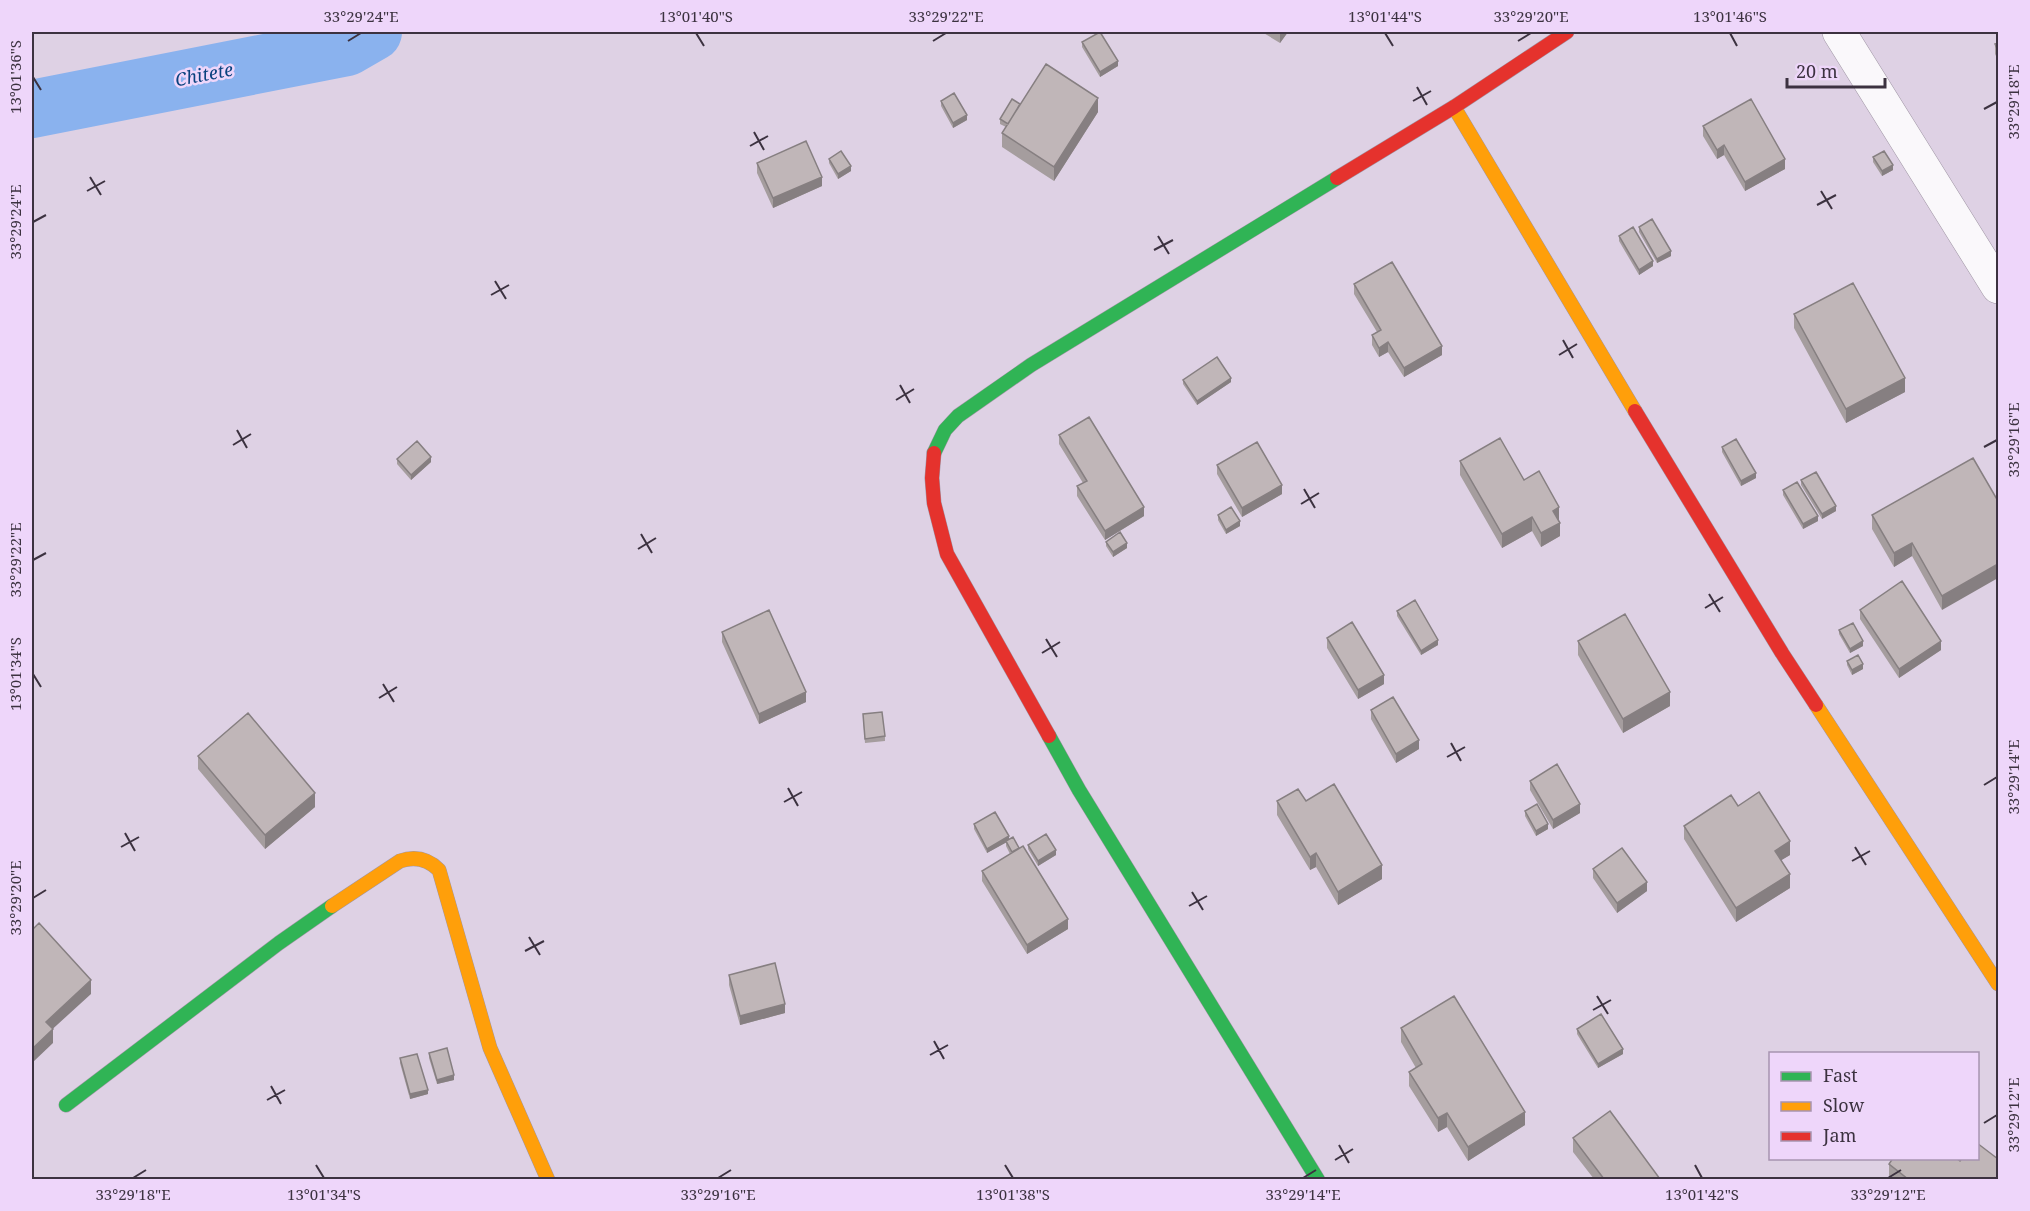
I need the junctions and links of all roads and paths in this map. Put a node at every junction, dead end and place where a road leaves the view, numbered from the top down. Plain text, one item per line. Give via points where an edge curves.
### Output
1 (1567, 32) edge
2 (1839, 32) edge
3 (1454, 107) junction
4 (1998, 287) edge
5 (1998, 984) edge
6 (66, 1105) dead end
7 (548, 1179) edge
8 (1318, 1179) edge

1 - 3 street
2 - 4 street
3 - 5 street via 1782,653
3 - 8 street via 1031,365 958,416 945,430 934,453 934,503 947,554 1079,790
6 - 7 street via 341,899 400,861 420,859 439,870 490,1048

